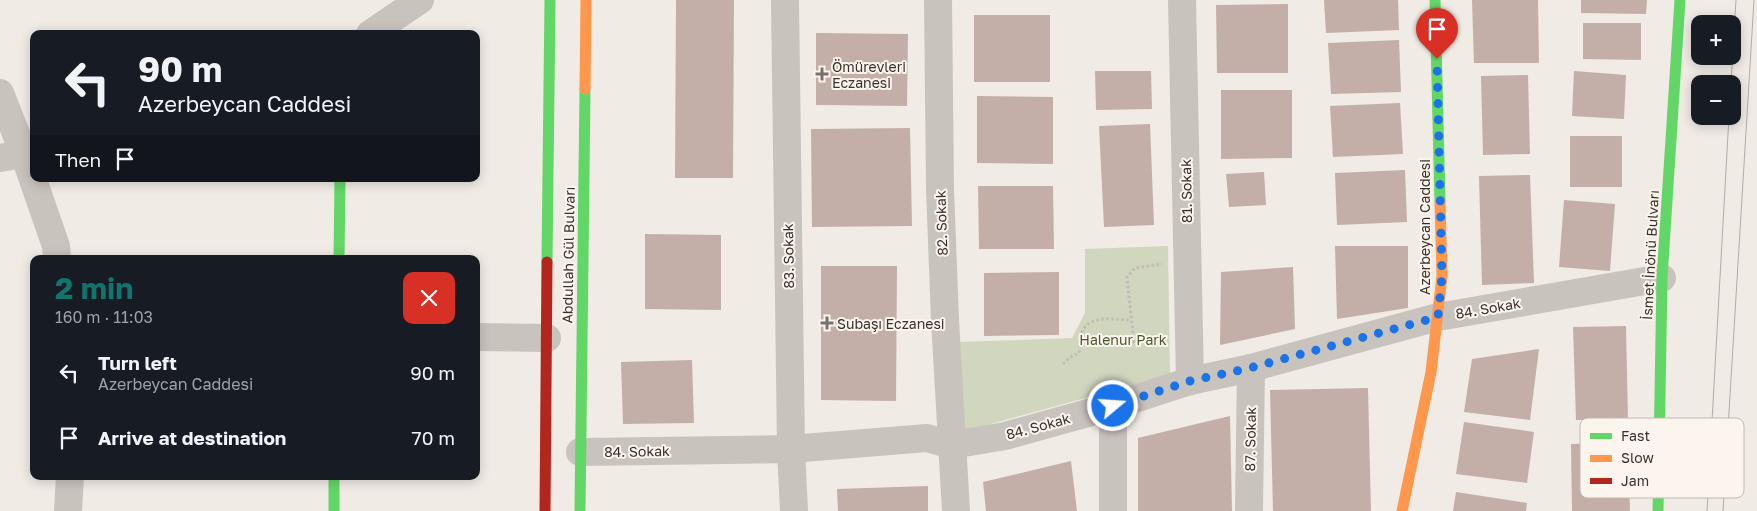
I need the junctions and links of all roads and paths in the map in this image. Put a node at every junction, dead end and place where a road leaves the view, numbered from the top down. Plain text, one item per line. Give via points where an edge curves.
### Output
1 (420, 0) edge
2 (550, 0) edge
3 (586, 0) edge
4 (785, 0) edge
5 (938, 0) edge
6 (1182, 0) edge
7 (1436, 0) edge
8 (1680, 0) edge
9 (376, 30) edge
10 (0, 93) edge
11 (19, 155) edge
12 (340, 182) edge
13 (57, 255) edge
14 (339, 255) edge
15 (1187, 262) junction
16 (1662, 278) junction
17 (1438, 317) junction
18 (1131, 320) junction
19 (480, 337) edge
20 (547, 338) junction
21 (1134, 343) dead end
22 (1063, 364) dead end
23 (1250, 368) junction
24 (1190, 381) junction
25 (1113, 406) junction
26 (1660, 418) edge
27 (952, 445) junction
28 (791, 449) junction
29 (580, 452) junction
30 (70, 480) edge
31 (334, 480) edge
32 (1658, 498) edge
33 (68, 511) edge
34 (334, 511) edge
35 (545, 511) edge
36 (580, 511) edge
37 (794, 511) edge
38 (956, 511) edge
39 (1113, 511) edge
40 (1248, 511) edge
41 (1402, 511) edge
42 (1658, 511) edge

1 - 9 street
2 - 20 main road, Abdullah Gül Bulvarı
3 - 29 main road, Abdullah Gül Bulvarı
4 - 28 street, 83. Sokak
5 - 27 street, 82. Sokak via 940,189
6 - 15 street, 81. Sokak
7 - 17 main road, Azerbeycan Caddesi via 1442,276
8 - 16 main road, İsmet İnönü Bulvarı
10 - 11 street
11 - 13 street via 56,246
12 - 14 main road
15 - 18 path via 1135,268 1127,278
15 - 24 street, 81. Sokak
16 - 17 street, 84. Sokak
16 - 26 main road, İsmet İnönü Bulvarı
17 - 23 street, 84. Sokak
17 - 41 main road, Azerbeycan Caddesi via 1431,372
18 - 21 path
18 - 22 path via 1101,319 1092,322 1083,330 1079,353
19 - 20 street
20 - 35 main road, Abdullah Gül Bulvarı
23 - 24 street, 84. Sokak
23 - 40 street, 87. Sokak
24 - 25 street, 84. Sokak
25 - 27 street, 84. Sokak via 1005,436
25 - 39 street
27 - 28 street, 84. Sokak via 927,438
27 - 38 street, 82. Sokak
28 - 29 street, 84. Sokak
28 - 37 street, 83. Sokak
29 - 36 main road, Abdullah Gül Bulvarı
30 - 33 street
31 - 34 main road
32 - 42 main road, İsmet İnönü Bulvarı

